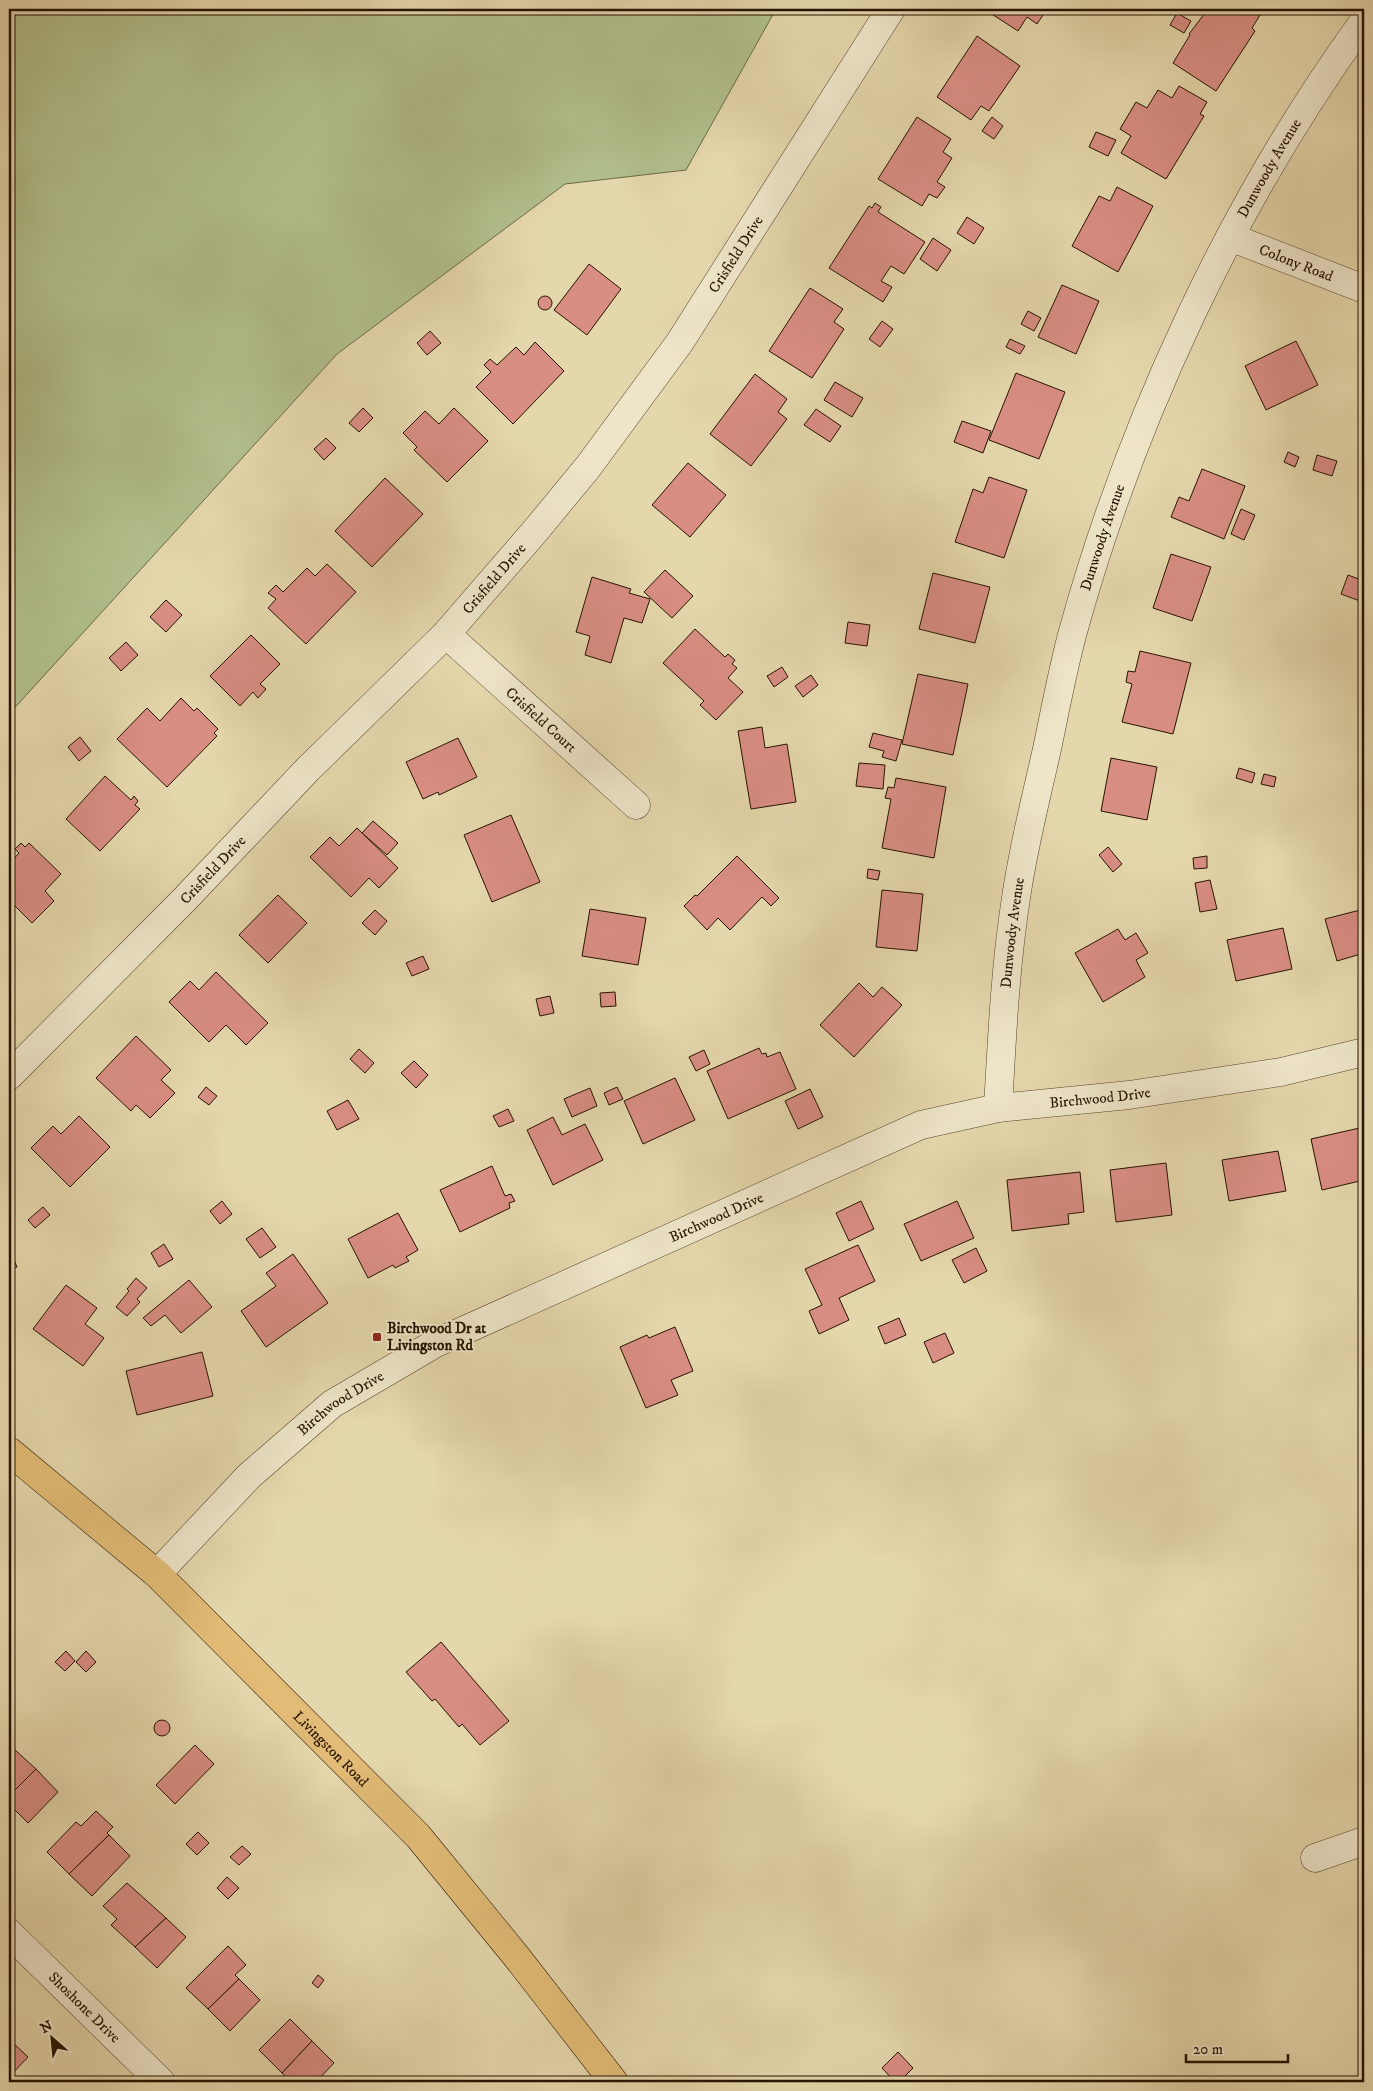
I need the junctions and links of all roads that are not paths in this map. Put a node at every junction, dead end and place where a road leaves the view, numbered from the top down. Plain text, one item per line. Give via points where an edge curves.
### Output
1 (892, 9) edge
2 (1364, 21) edge
3 (1230, 237) junction
4 (1364, 289) edge
5 (446, 634) junction
6 (636, 805) dead end
7 (1364, 1052) edge
8 (9, 1076) edge
9 (998, 1108) junction
10 (9, 1451) edge
11 (156, 1574) junction
12 (1364, 1841) edge
13 (1315, 1858) dead end
14 (9, 1933) edge
15 (161, 2082) edge
16 (614, 2082) edge

1 - 5 street, Crisfield Drive via 680,342 588,467
2 - 3 street, Dunwoody Avenue via 1306,105
3 - 4 street, Colony Road
3 - 9 street, Dunwoody Avenue via 1148,411 1094,561 1072,637 1016,896 1006,980
5 - 6 street, Crisfield Court
5 - 8 street, Crisfield Drive via 308,769 185,899
7 - 9 street, Birchwood Drive via 1282,1072 1219,1082
9 - 11 street, Birchwood Drive via 921,1125 436,1344 332,1404 249,1476
10 - 11 main road, Livingston Road
11 - 16 main road, Livingston Road via 418,1836
12 - 13 street
14 - 15 street, Shoshone Drive

